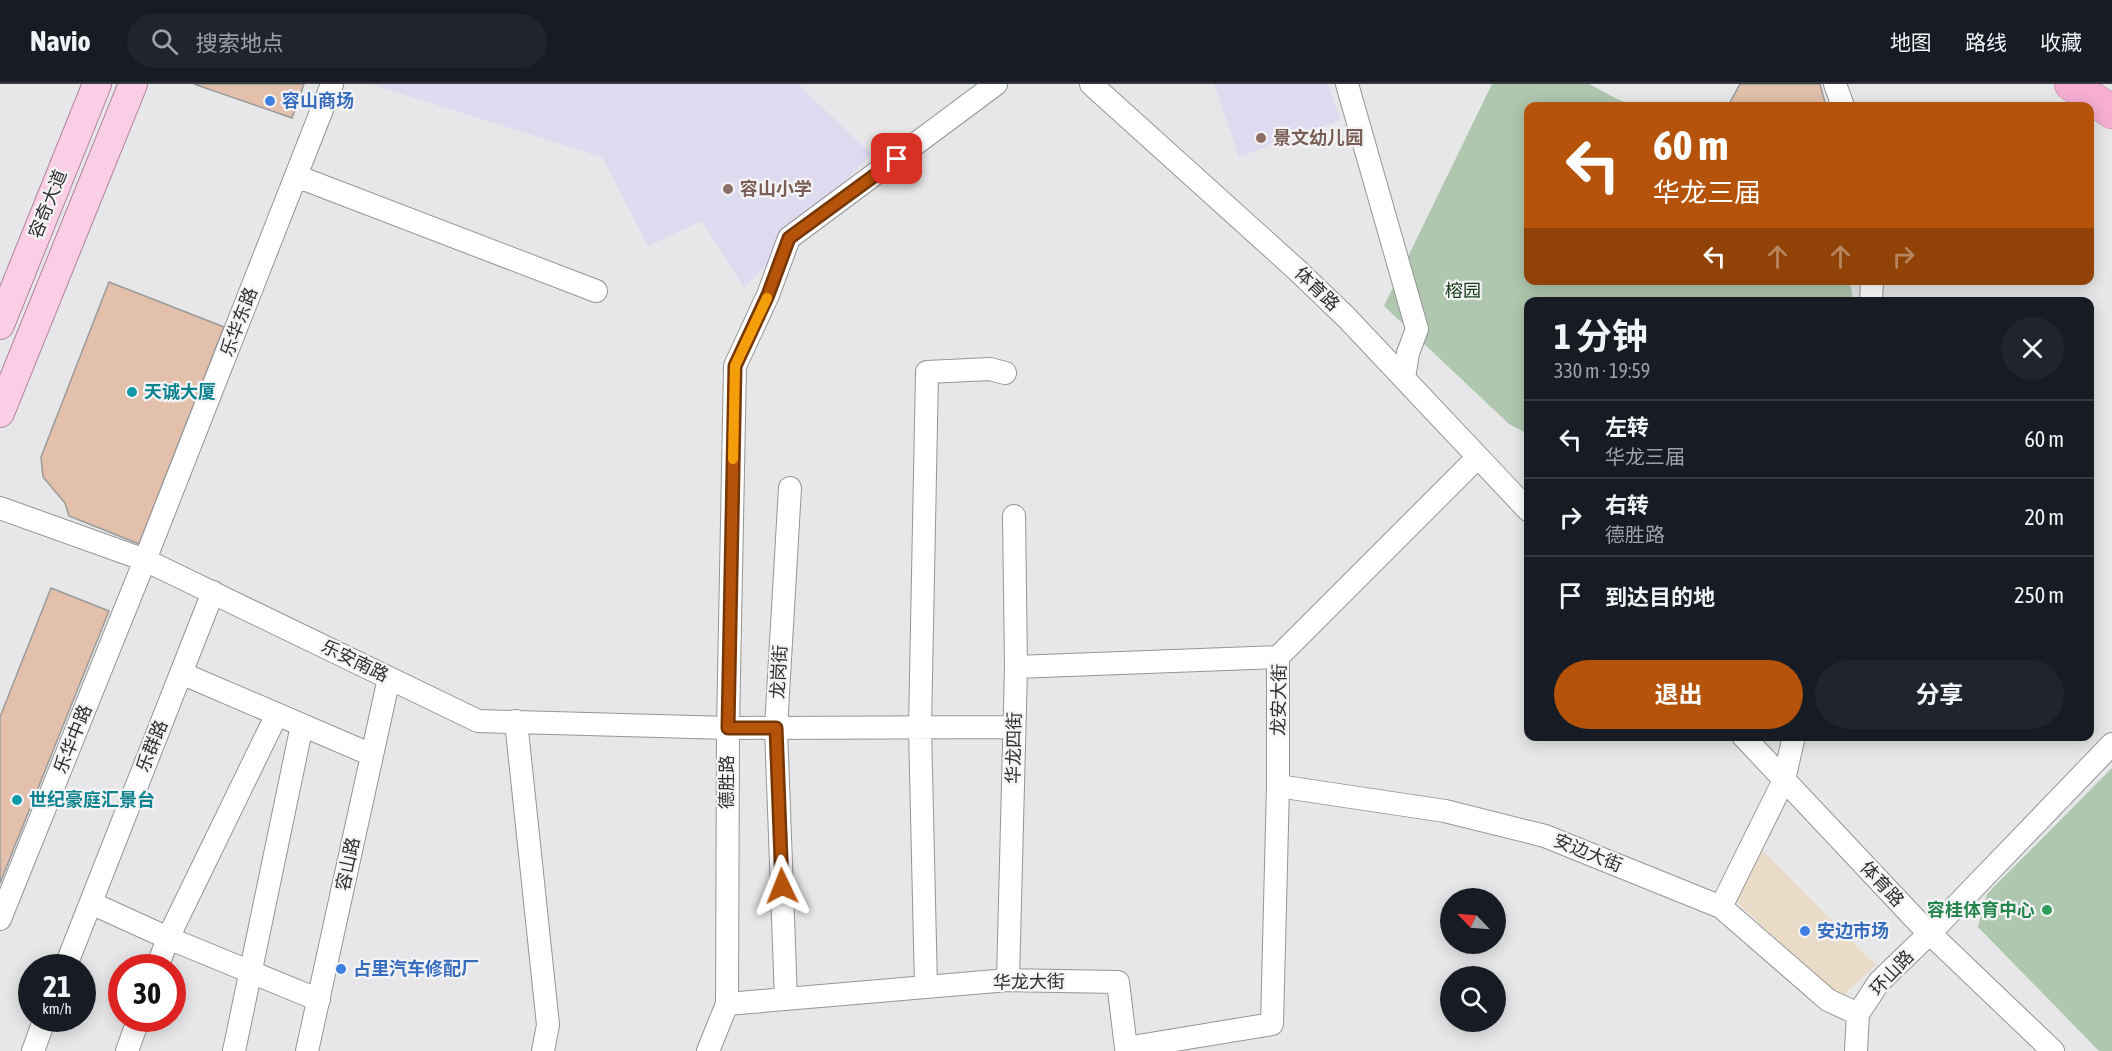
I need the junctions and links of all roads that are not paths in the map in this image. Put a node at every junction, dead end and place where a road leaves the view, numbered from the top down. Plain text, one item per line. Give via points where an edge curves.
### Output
1 (97, 84) edge
2 (133, 84) edge
3 (333, 84) edge
4 (996, 84) edge
5 (1091, 84) edge
6 (1347, 84) edge
7 (1835, 84) edge
8 (2071, 84) edge
9 (1842, 102) edge
10 (2112, 112) edge
11 (296, 176) junction
12 (596, 291) dead end
13 (0, 325) edge
14 (1005, 373) dead end
15 (1404, 378) junction
16 (0, 413) edge
17 (1478, 457) junction
18 (790, 488) dead end
19 (1524, 506) edge
20 (0, 508) edge
21 (1014, 516) dead end
22 (145, 560) junction
23 (213, 592) junction
24 (1278, 657) junction
25 (1016, 667) junction
26 (181, 673) junction
27 (389, 678) junction
28 (277, 714) junction
29 (516, 721) junction
30 (302, 725) junction
31 (1014, 727) junction
32 (728, 728) junction
33 (776, 728) junction
34 (921, 728) junction
35 (1748, 741) edge
36 (1793, 741) edge
37 (2112, 744) edge
38 (372, 755) junction
39 (1784, 780) junction
40 (1278, 786) junction
41 (90, 903) junction
42 (1721, 907) junction
43 (0, 919) edge
44 (1930, 933) junction
45 (168, 938) junction
46 (70, 954) edge
47 (162, 954) edge
48 (1008, 980) junction
49 (926, 987) junction
50 (786, 999) junction
51 (319, 1000) junction
52 (727, 1004) junction
53 (1858, 1014) junction
54 (1272, 1024) joint
55 (40, 1032) edge
56 (134, 1032) edge
57 (33, 1051) edge
58 (127, 1051) edge
59 (234, 1051) edge
60 (307, 1051) edge
61 (543, 1051) edge
62 (708, 1051) edge
63 (1856, 1051) edge
64 (2053, 1051) edge

1 - 13 main road, 容奇大道
2 - 16 main road
3 - 11 street, 乐华东路
4 - 32 street, 德胜路 via 789,238 735,366
5 - 15 street, 体育路 via 1297,270
6 - 15 street via 1417,329
7 - 9 street
8 - 10 highway
11 - 12 street
11 - 22 street, 乐华东路
14 - 34 street via 990,369 927,372
15 - 17 street, 体育路
17 - 19 street, 体育路
17 - 24 street, 龙安大街
18 - 33 street, 龙岗街
20 - 22 street, 乐安南路
21 - 25 street, 华龙四街
22 - 23 street, 乐安南路
22 - 43 street, 乐华中路
23 - 26 street, 乐群路
23 - 27 street, 乐安南路
24 - 25 street
24 - 40 street, 龙安大街
25 - 31 street, 华龙四街
26 - 28 street
26 - 41 street, 乐群路
27 - 29 street, 乐安南路 via 478,721
27 - 38 street, 容山路
28 - 30 street
28 - 45 street
29 - 32 street, 乐安南路
29 - 61 street via 548,1025
30 - 38 street
30 - 59 street
31 - 34 street, 乐安南路
31 - 48 street, 华龙四街
32 - 33 street, 乐安南路
32 - 52 street, 德胜路
33 - 34 street, 乐安南路
33 - 50 street, 龙岗街
34 - 49 street
35 - 39 street, 体育路
36 - 39 street
37 - 44 street, 环山路
38 - 51 street, 容山路
39 - 42 street
39 - 44 street, 体育路
40 - 42 street, 安边大街 via 1445,811 1545,836
40 - 54 street, 龙安大街
41 - 45 street
41 - 46 street, 乐群路
42 - 53 street, 安边大街 via 1828,1000
44 - 53 street, 环山路 via 1879,982
44 - 64 street, 体育路
45 - 47 street
45 - 51 street
48 - 49 street, 华龙大街
48 - 54 street, 华龙大街 via 1118,982 1126,1048
49 - 50 street, 华龙大街
50 - 52 street, 华龙大街
51 - 60 street, 容山路
52 - 62 street, 德胜路
53 - 63 street, 环山路
55 - 57 street
56 - 58 street

